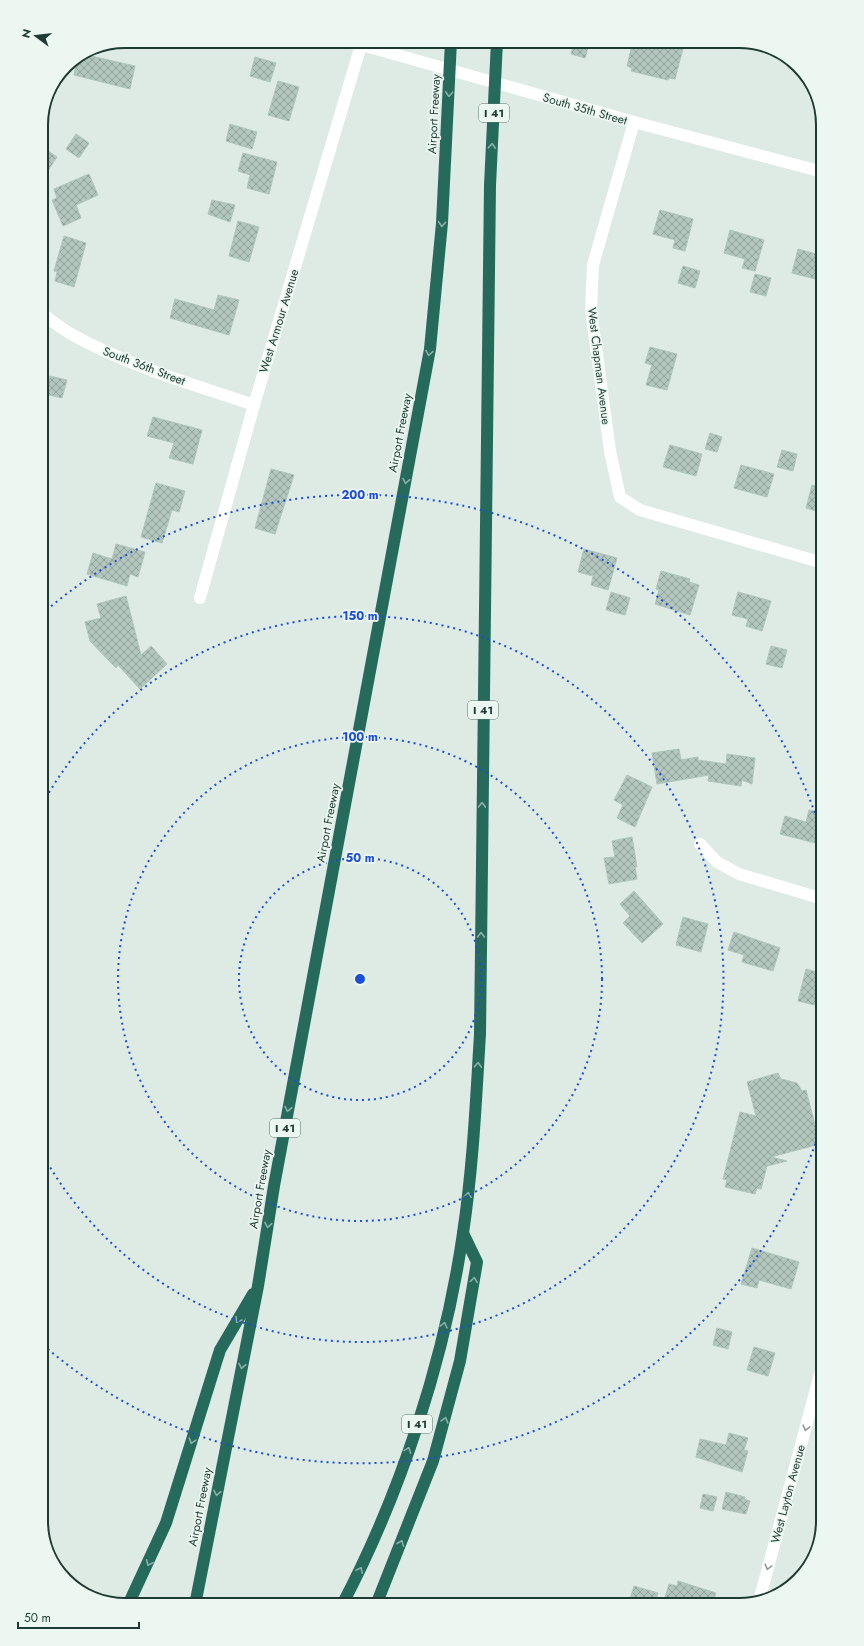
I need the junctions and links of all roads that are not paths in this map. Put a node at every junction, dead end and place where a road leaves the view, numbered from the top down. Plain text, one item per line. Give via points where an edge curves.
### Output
1 (360, 48) edge
2 (371, 48) edge
3 (451, 48) edge
4 (497, 48) edge
5 (634, 122) junction
6 (816, 170) edge
7 (48, 318) edge
8 (254, 405) junction
9 (816, 561) edge
10 (200, 598) dead end
11 (700, 844) dead end
12 (816, 897) edge
13 (463, 1233) junction
14 (258, 1286) junction
15 (816, 1389) edge
16 (761, 1595) edge
17 (131, 1598) edge
18 (196, 1598) edge
19 (345, 1598) edge
20 (379, 1598) edge

1 - 8 street, West Armour Avenue
2 - 5 street, South 35th Street
3 -> 14 highway, Airport Freeway / I 41 via 442,223 430,349 274,1186
13 -> 4 highway, I 41 via 472,1158 480,1034 490,185
5 - 6 street, South 35th Street
5 - 9 street, West Chapman Avenue via 593,265 591,310 610,451 620,497 640,510
7 - 8 street, South 36th Street via 102,350 152,371
8 - 10 street, West Armour Avenue
11 - 12 street via 717,862 739,874
19 -> 13 highway, I 41 via 374,1539 411,1444 432,1374
20 -> 13 highway via 433,1461 460,1361 477,1262
14 -> 17 highway via 220,1350 166,1523
14 -> 18 highway, Airport Freeway / I 41
15 -> 16 street, West Layton Avenue

